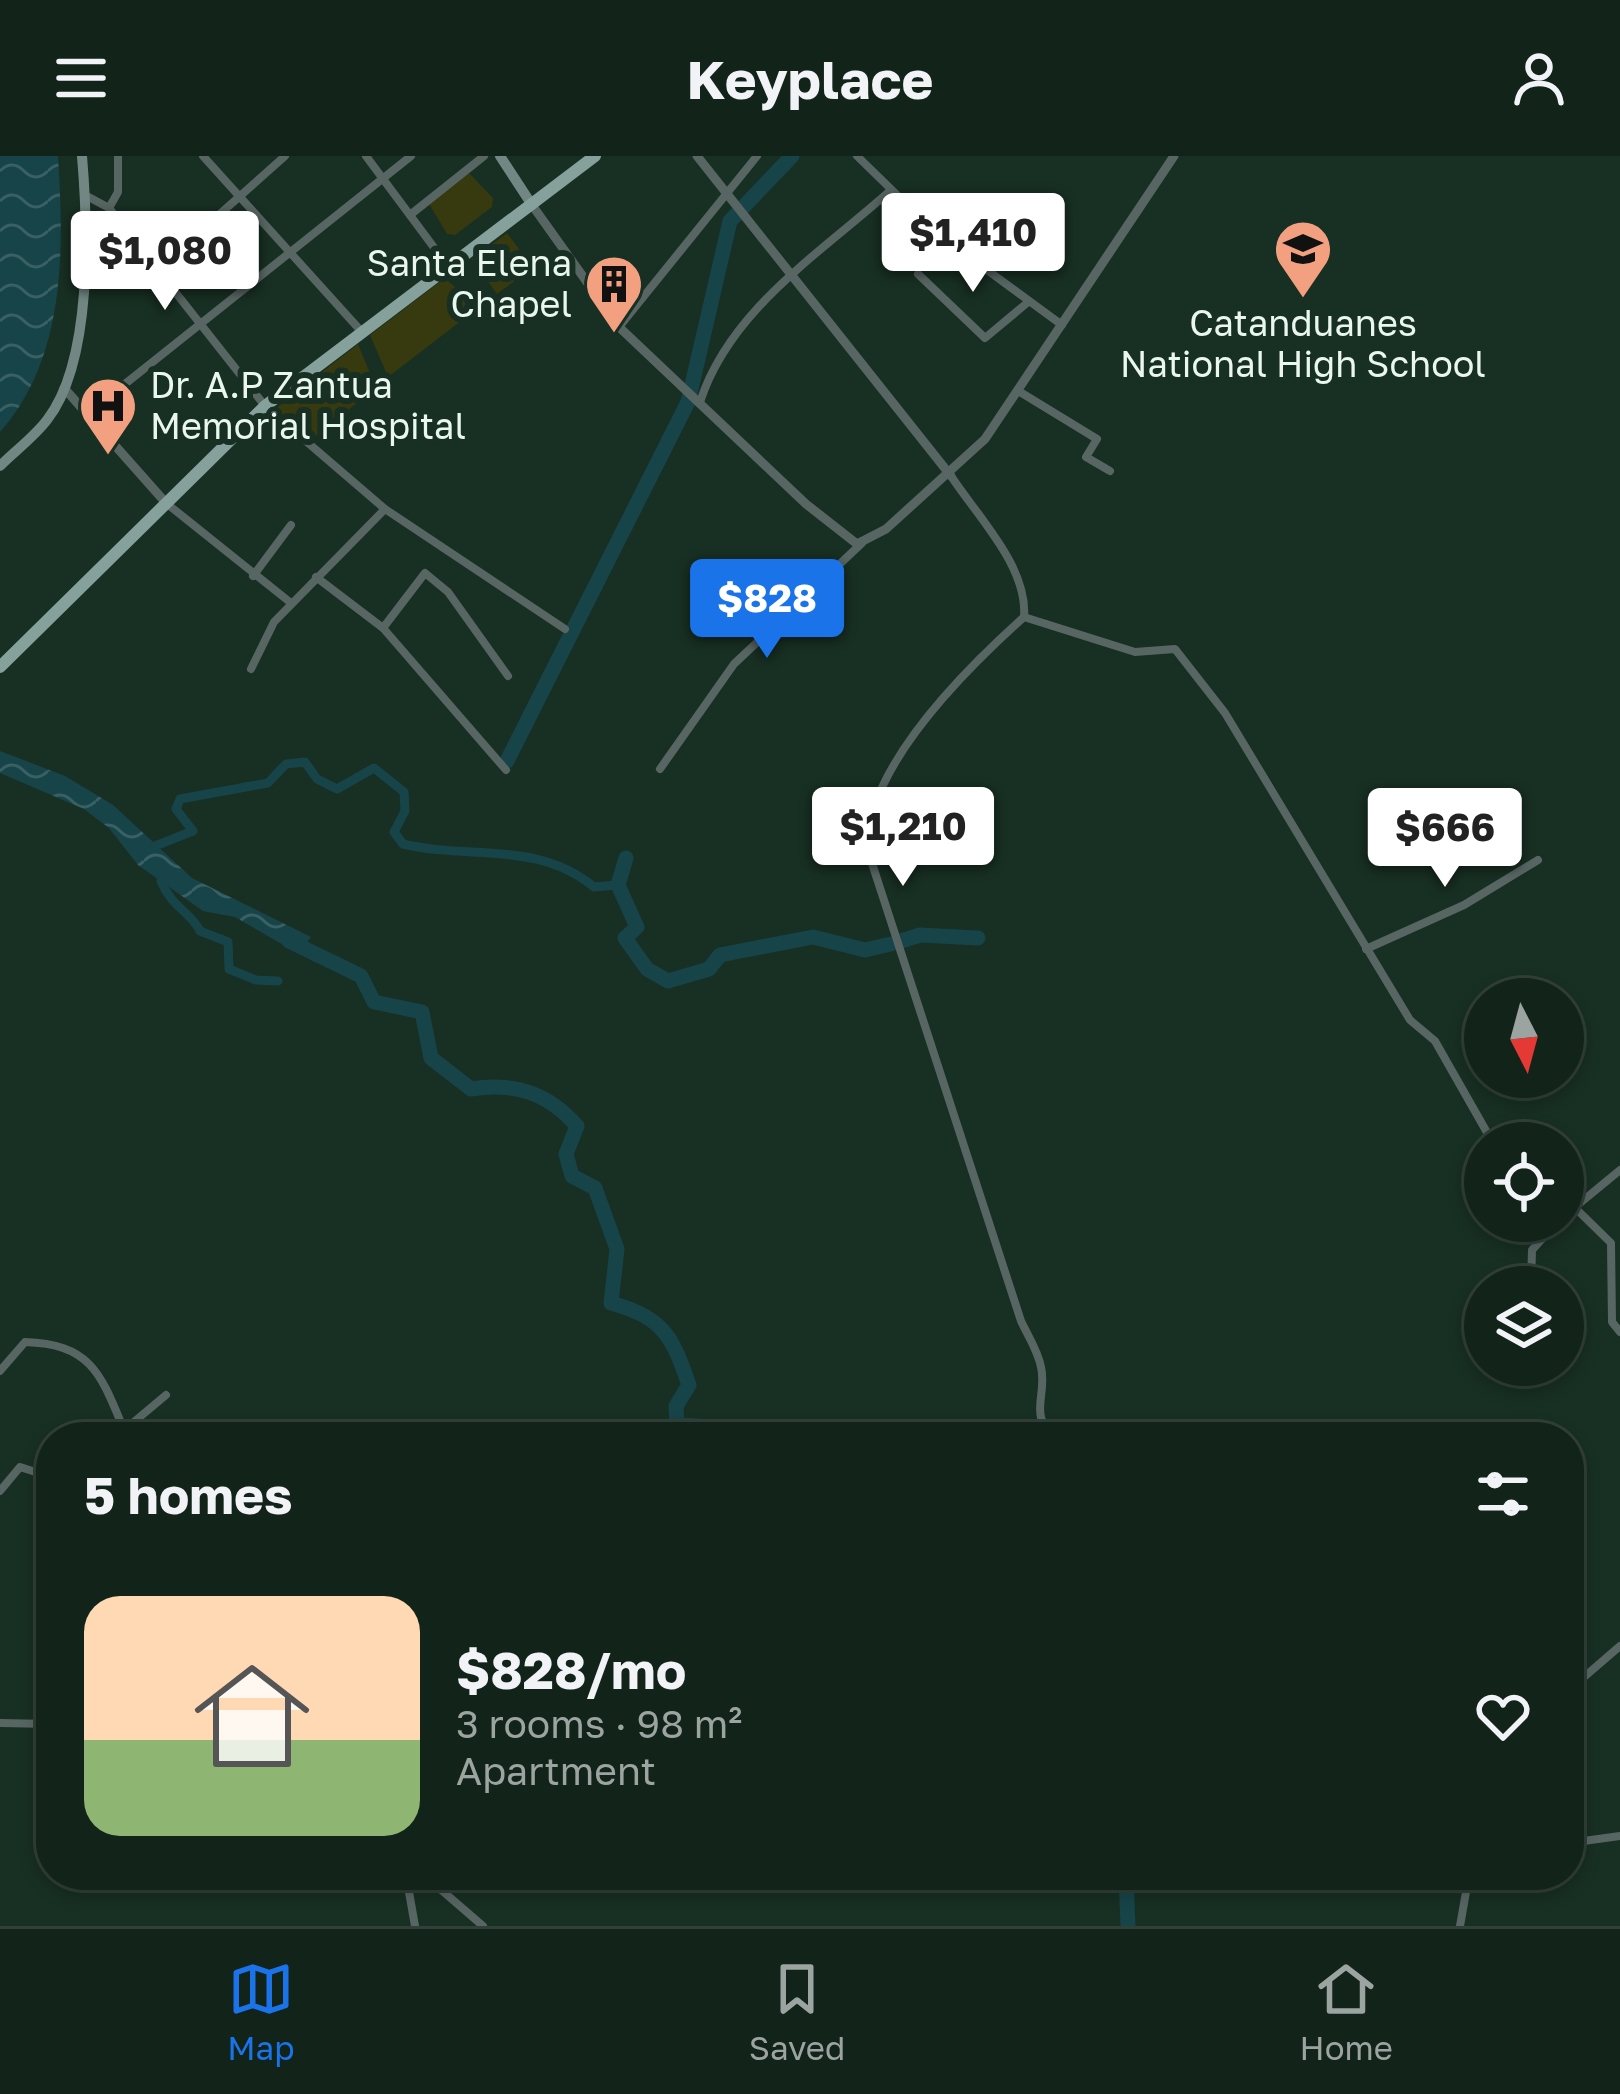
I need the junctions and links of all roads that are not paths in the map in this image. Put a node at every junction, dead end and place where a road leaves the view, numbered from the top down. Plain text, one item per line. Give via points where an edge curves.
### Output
1 (82, 156) edge
2 (118, 156) edge
3 (203, 156) edge
4 (285, 156) edge
5 (367, 156) edge
6 (411, 156) edge
7 (484, 156) edge
8 (500, 156) edge
9 (595, 156) edge
10 (697, 156) edge
11 (757, 156) edge
12 (857, 156) edge
13 (1174, 156) edge
14 (383, 178) junction
15 (891, 190) junction
16 (730, 194) junction
17 (85, 195) junction
18 (239, 196) junction
19 (532, 205) junction
20 (109, 208) junction
21 (410, 215) junction
22 (291, 250) junction
23 (447, 265) junction
24 (158, 269) junction
25 (794, 274) junction
26 (918, 274) dead end
27 (1027, 303) junction
28 (198, 321) junction
29 (1063, 326) junction
30 (619, 327) junction
31 (361, 331) junction
32 (64, 388) junction
33 (1020, 392) junction
34 (694, 397) junction
35 (265, 406) junction
36 (86, 415) junction
37 (0, 466) edge
38 (1110, 471) dead end
39 (951, 476) junction
40 (166, 503) junction
41 (385, 509) junction
42 (292, 525) dead end
43 (856, 542) junction
44 (253, 577) junction
45 (316, 578) junction
46 (291, 603) junction
47 (1024, 617) junction
48 (383, 628) junction
49 (565, 629) dead end
50 (0, 667) edge
51 (251, 670) dead end
52 (508, 676) dead end
53 (506, 770) dead end
54 (660, 770) dead end
55 (1538, 860) dead end
56 (1366, 949) junction
57 (1481, 1122) edge
58 (1620, 1170) edge
59 (1584, 1198) edge
60 (1584, 1213) edge
61 (1620, 1332) edge
62 (0, 1371) edge
63 (166, 1395) dead end
64 (116, 1422) edge
65 (134, 1422) edge
66 (1041, 1422) edge
67 (36, 1472) edge
68 (0, 1491) edge
69 (1620, 1646) edge
70 (1584, 1677) edge
71 (0, 1723) edge
72 (36, 1724) edge
73 (1620, 1836) edge
74 (1584, 1841) edge
75 (409, 1890) edge
76 (441, 1890) edge
77 (1466, 1890) edge
78 (415, 1926) edge
79 (483, 1926) edge
80 (1460, 1926) edge

1 - 17 main road
2 - 20 street via 118,192
3 - 18 street
4 - 18 street
5 - 14 street
6 - 14 street
7 - 21 street
8 - 19 main road
9 - 19 main road
10 - 16 street
11 - 16 street
12 - 15 street
13 - 29 street
14 - 21 street
14 - 22 street
15 - 25 street
15 - 27 street
16 - 25 street
16 - 30 street
17 - 20 street
17 - 32 main road via 82,300
18 - 22 street
18 - 24 street
19 - 23 main road
19 - 30 street
20 - 24 street
21 - 23 street
22 - 28 street
22 - 31 street
23 - 31 main road
24 - 28 street
25 - 34 street via 748,319
25 - 39 street
26 - 27 street via 985,338
27 - 29 street
28 - 35 street
28 - 36 street
29 - 33 street
30 - 34 street
31 - 35 main road
32 - 36 street
32 - 37 main road via 47,419
33 - 38 street via 1097,439 1086,457
33 - 39 street
34 - 43 street
35 - 40 main road
35 - 41 street
36 - 40 street
39 - 43 street
39 - 47 street via 1017,574
40 - 44 street
40 - 50 main road
41 - 45 street
41 - 49 street
42 - 44 street
43 - 54 street via 734,664
44 - 46 street
45 - 46 street
45 - 48 street
46 - 51 street via 267,631
47 - 56 street via 1136,652 1175,649 1187,660
47 - 66 street via 902,747 871,808 867,848 1040,1360
48 - 52 street via 425,573
48 - 53 street
55 - 56 street
56 - 57 street via 1410,1021 1436,1041
58 - 59 street
60 - 61 street via 1611,1243 1612,1322
62 - 64 street via 25,1342 61,1343 103,1376
63 - 65 street
67 - 68 street via 20,1467
69 - 70 street
71 - 72 street
73 - 74 street
75 - 78 street
76 - 79 street
77 - 80 street

